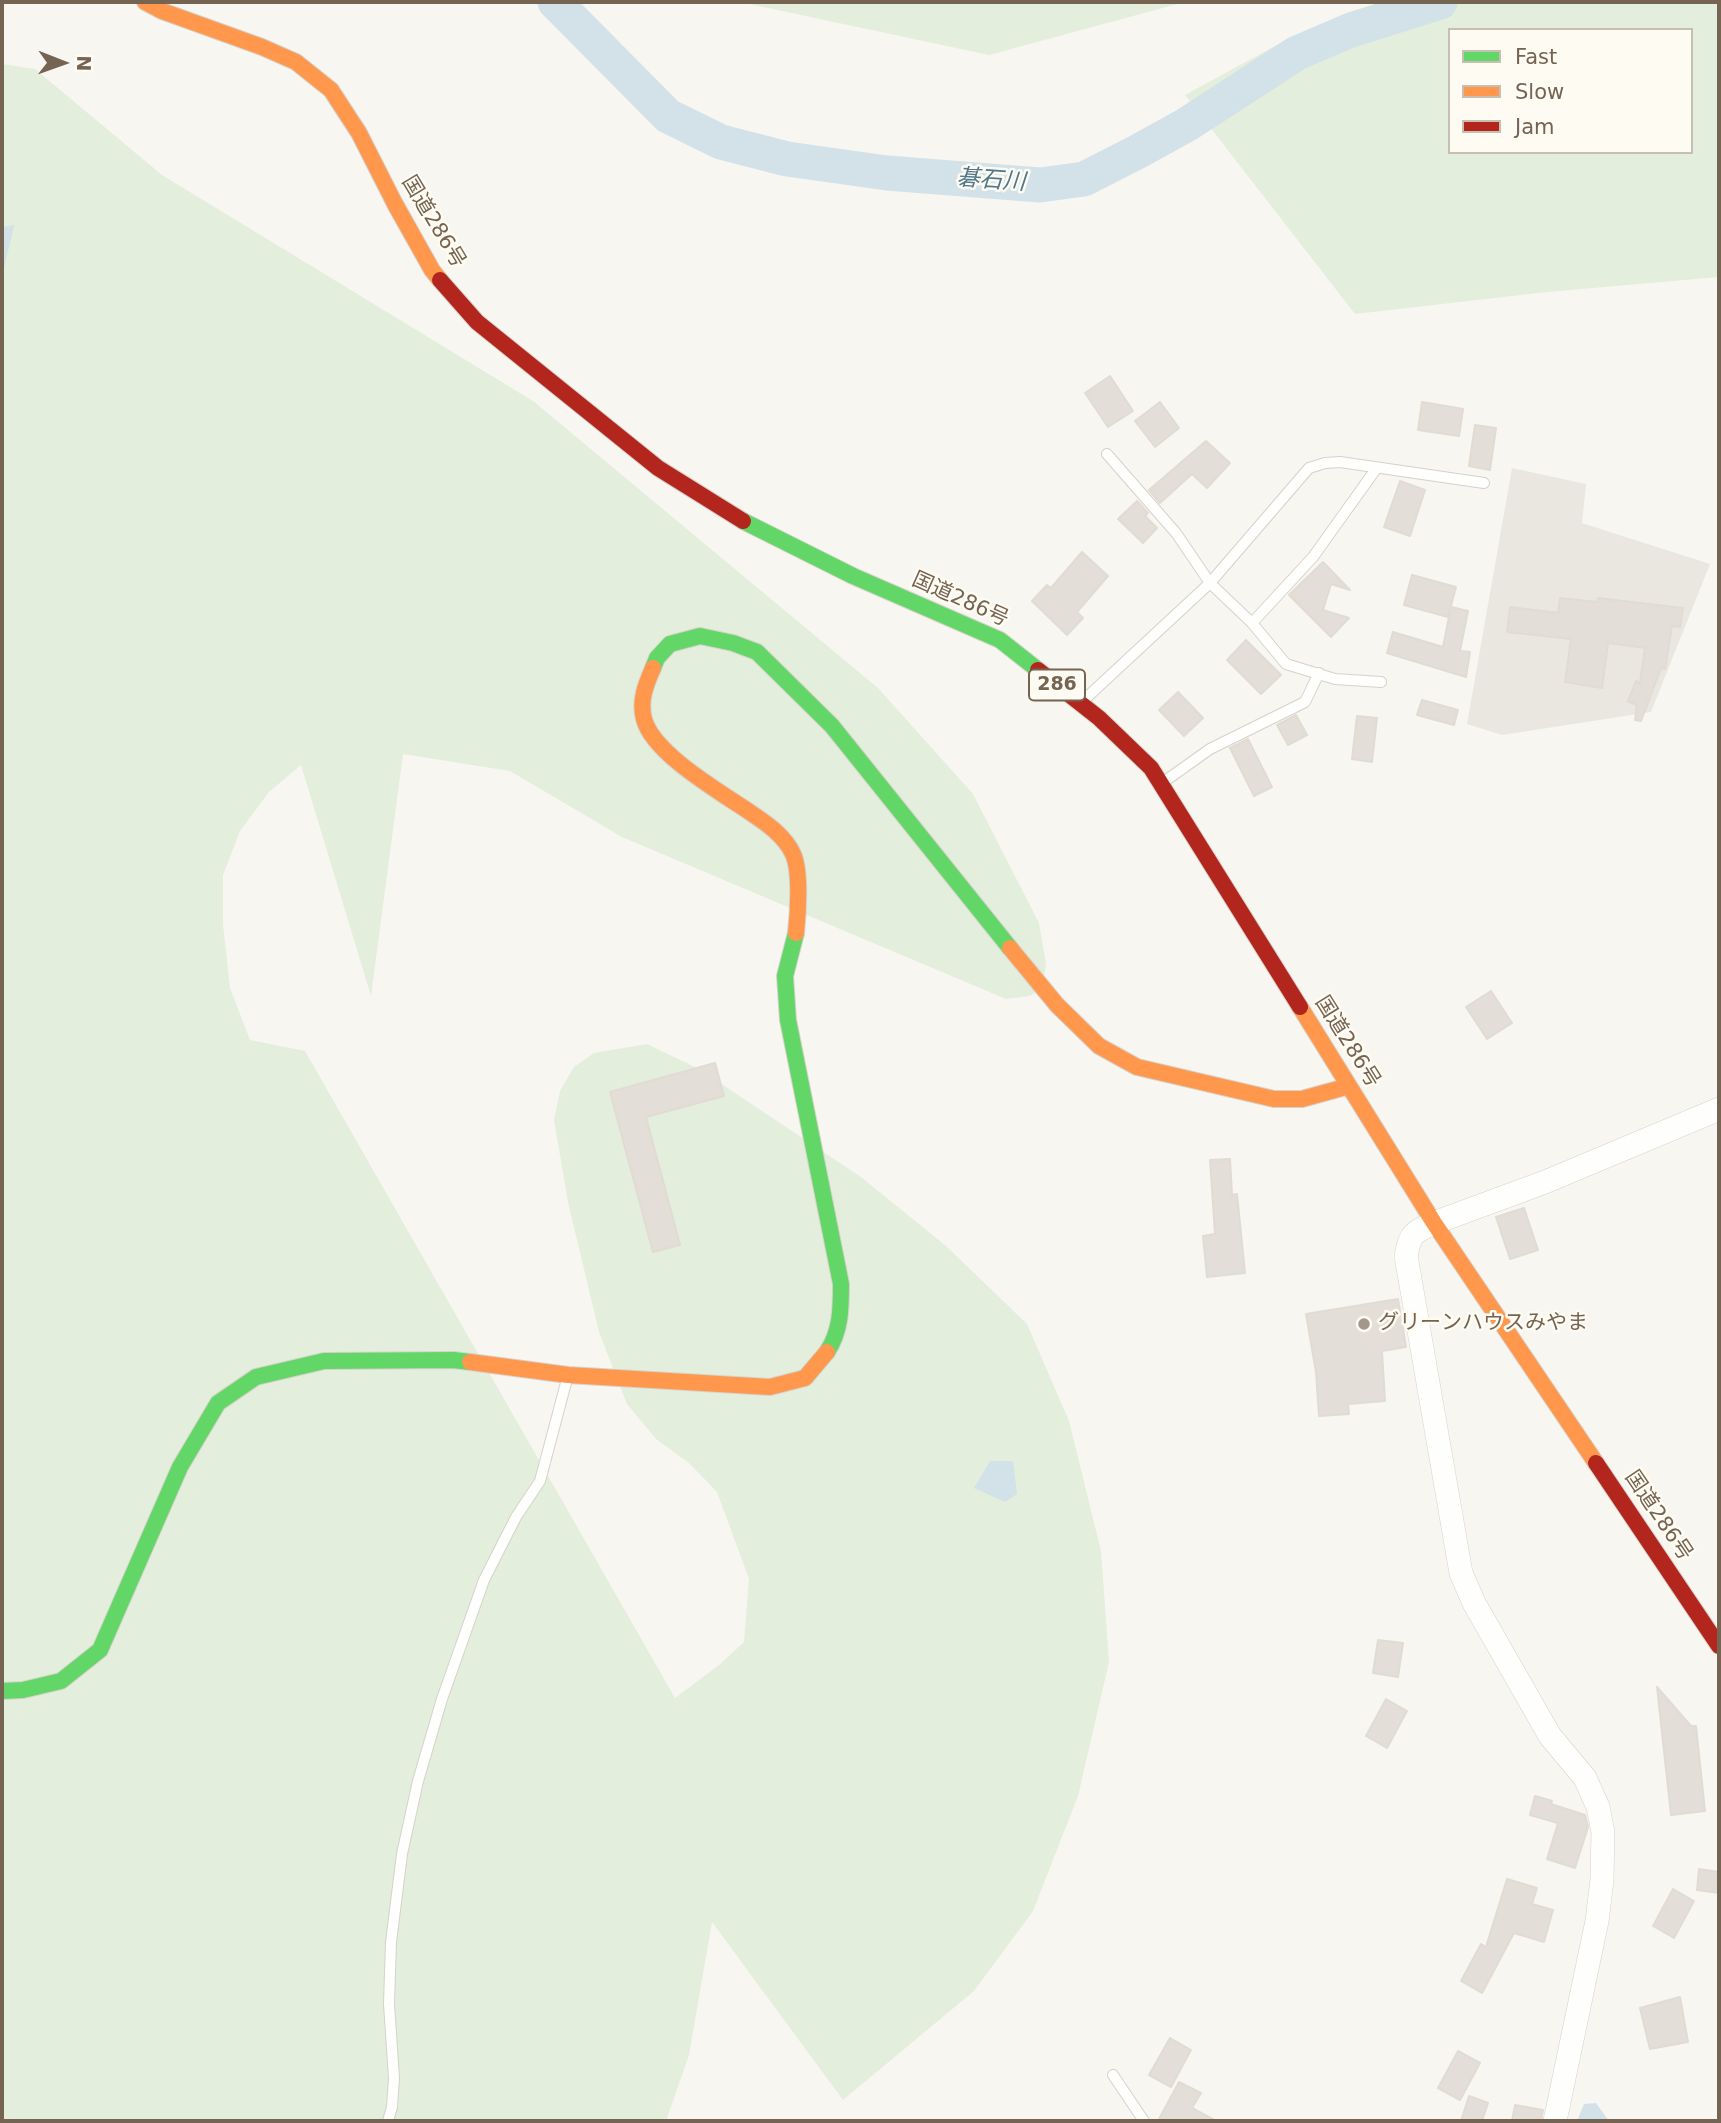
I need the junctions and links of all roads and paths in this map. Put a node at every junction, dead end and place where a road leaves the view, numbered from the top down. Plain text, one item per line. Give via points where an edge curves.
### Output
1 (145, 2) edge
2 (1107, 454) dead end
3 (1376, 469) junction
4 (1484, 483) dead end
5 (1210, 583) junction
6 (1252, 623) junction
7 (1319, 673) junction
8 (1381, 682) dead end
9 (1080, 703) junction
10 (1161, 784) junction
11 (1349, 1086) junction
12 (1719, 1109) edge
13 (1434, 1223) junction
14 (568, 1375) junction
15 (1719, 1646) edge
16 (2, 1690) edge
17 (1113, 2074) dead end
18 (388, 2121) edge
19 (1144, 2121) edge
20 (1555, 2121) edge

1 - 9 main road, 国道286号 / 286 via 296,62 331,90 432,270 477,322 658,468 758,530 1000,640
2 - 5 lane via 1176,533
3 - 4 lane
3 - 5 lane via 1340,462 1309,468
3 - 6 lane via 1314,557
5 - 6 lane
5 - 9 lane
6 - 7 lane via 1286,664
7 - 8 lane via 1335,679
7 - 10 lane via 1305,702 1210,750
9 - 10 main road, 国道286号 / 286 via 1151,768
10 - 11 main road, 国道286号 / 286
11 - 13 main road, 国道286号 / 286
11 - 14 main road via 1302,1099 1273,1099 1137,1067 1099,1046 1057,1005 832,726 757,652 700,636 670,644 657,658 643,690 644,720 659,746 773,828 793,854 799,899 796,939 785,976 789,1020 841,1283 841,1307 836,1338 818,1364 805,1378 770,1387
12 - 13 street
13 - 15 main road, 国道286号 / 286
13 - 20 street via 1409,1239 1406,1256 1461,1573 1550,1735 1586,1778 1603,1832 1597,1921
14 - 16 main road via 453,1360 414,1360 324,1361 256,1377 218,1403 180,1467 100,1650 61,1681
14 - 18 lane via 540,1481 484,1580 418,1781 402,1854 391,1942 394,2078
17 - 19 lane

